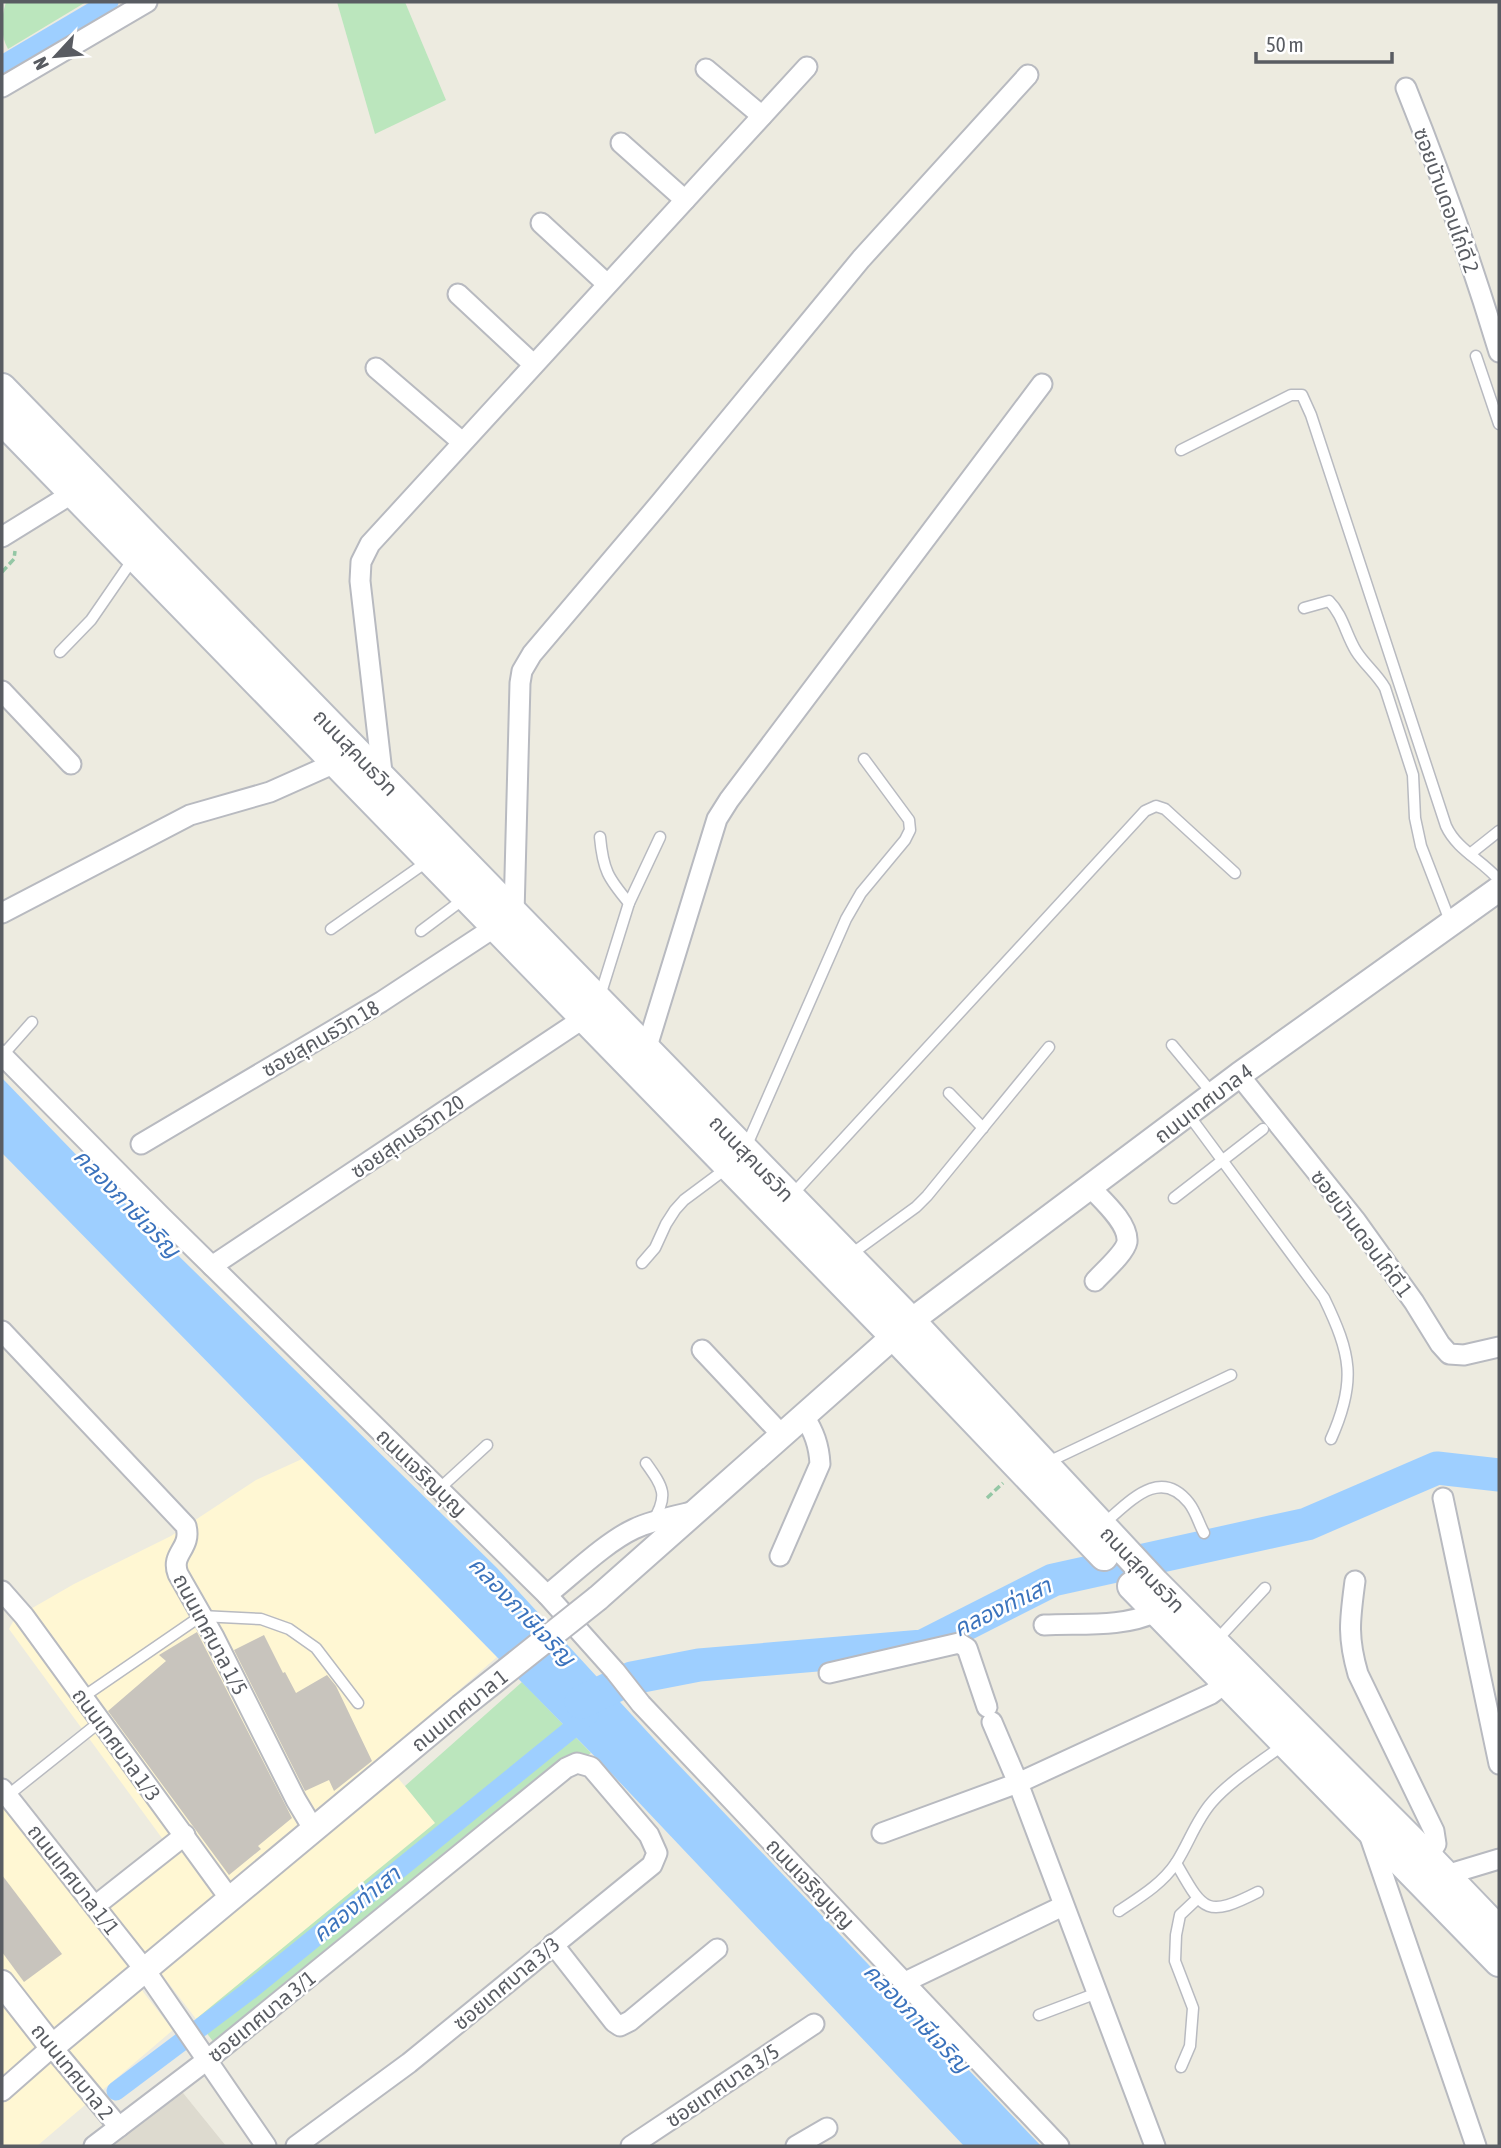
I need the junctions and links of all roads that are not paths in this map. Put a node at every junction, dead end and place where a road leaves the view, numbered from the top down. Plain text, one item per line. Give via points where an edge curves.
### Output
1 (147, 2) edge
2 (807, 67) dead end
3 (706, 69) dead end
4 (1028, 75) dead end
5 (2, 87) edge
6 (1405, 88) dead end
7 (762, 116) junction
8 (621, 143) dead end
9 (685, 200) junction
10 (541, 223) dead end
11 (607, 284) junction
12 (458, 294) dead end
13 (1499, 352) edge
14 (1476, 356) dead end
15 (533, 364) junction
16 (376, 368) dead end
17 (1042, 384) dead end
18 (2, 388) edge
19 (10, 423) edge
20 (1499, 424) edge
21 (462, 442) junction
22 (1181, 450) dead end
23 (73, 493) junction
24 (2, 537) edge
25 (135, 557) junction
26 (1304, 608) dead end
27 (60, 652) dead end
28 (2, 691) edge
29 (864, 759) dead end
30 (335, 763) junction
31 (71, 764) dead end
32 (383, 780) junction
33 (382, 810) junction
34 (1499, 831) edge
35 (660, 837) dead end
36 (600, 838) dead end
37 (1470, 853) junction
38 (430, 860) junction
39 (1235, 873) dead end
40 (1499, 880) edge
41 (1499, 889) edge
42 (466, 897) junction
43 (629, 903) junction
44 (2, 913) edge
45 (505, 920) junction
46 (1452, 925) junction
47 (331, 929) dead end
48 (421, 931) dead end
49 (591, 1010) junction
50 (32, 1022) dead end
51 (1172, 1045) dead end
52 (1049, 1046) dead end
53 (646, 1050) junction
54 (2, 1055) edge
55 (1240, 1075) junction
56 (949, 1093) dead end
57 (1214, 1094) junction
58 (1188, 1114) junction
59 (983, 1128) junction
60 (1263, 1129) dead end
61 (141, 1144) dead end
62 (736, 1159) junction
63 (1222, 1159) junction
64 (1090, 1187) junction
65 (790, 1197) junction
66 (1174, 1198) dead end
67 (642, 1263) dead end
68 (839, 1264) junction
69 (212, 1266) junction
70 (1095, 1281) dead end
71 (902, 1329) junction
72 (2, 1331) edge
73 (1499, 1346) edge
74 (702, 1350) dead end
75 (1231, 1375) dead end
76 (804, 1416) junction
77 (782, 1435) junction
78 (1331, 1438) dead end
79 (487, 1445) dead end
80 (646, 1463) dead end
81 (1033, 1463) junction
82 (439, 1489) junction
83 (1443, 1498) dead end
84 (696, 1511) junction
85 (652, 1522) junction
86 (1204, 1533) dead end
87 (1105, 1539) junction
88 (780, 1556) dead end
89 (1355, 1581) dead end
90 (1265, 1588) dead end
91 (2, 1591) edge
92 (547, 1595) junction
93 (1150, 1596) junction
94 (201, 1616) junction
95 (1044, 1625) dead end
96 (1215, 1643) junction
97 (829, 1674) dead end
98 (1234, 1676) junction
99 (83, 1697) junction
100 (358, 1703) dead end
101 (101, 1721) junction
102 (1293, 1737) junction
103 (1499, 1764) edge
104 (1018, 1783) junction
105 (5, 1792) edge
106 (620, 1801) joint
107 (1378, 1826) junction
108 (314, 1830) junction
109 (882, 1833) dead end
110 (185, 1835) junction
111 (1499, 1859) edge
112 (1176, 1863) junction
113 (1429, 1868) junction
114 (1258, 1892) dead end
115 (230, 1899) junction
116 (1197, 1899) junction
117 (95, 1906) junction
118 (1063, 1906) junction
119 (1119, 1911) dead end
120 (1499, 1931) edge
121 (553, 1944) junction
122 (717, 1949) dead end
123 (1499, 1962) edge
124 (145, 1970) junction
125 (905, 1982) junction
126 (2, 1983) edge
127 (1097, 1993) junction
128 (1039, 2015) dead end
129 (814, 2024) dead end
130 (52, 2048) junction
131 (206, 2059) junction
132 (1181, 2067) dead end
133 (2, 2091) edge
134 (119, 2127) junction
135 (827, 2128) dead end
136 (94, 2146) edge
137 (266, 2146) edge
138 (296, 2146) edge
139 (631, 2146) edge
140 (796, 2146) edge
141 (1059, 2146) edge
142 (1155, 2146) edge
143 (1476, 2146) edge

1 - 5 street
2 - 7 street
3 - 7 street
4 - 45 street via 861,259 532,654 520,683
6 - 13 street, ซอยบัานดอนไก่ดี 2
7 - 9 street
8 - 9 street
9 - 11 street
10 - 11 street
11 - 15 street
12 - 15 street
14 - 20 lane
15 - 21 street
16 - 21 street
17 - 53 street via 729,800 718,819
18 - 19 main road, ถนนสุคนธวิท
19 - 23 main road, ถนนสุคนธวิท
19 - 32 main road, ถนนสุคนธวิท
21 - 32 street via 370,544 361,562
22 - 37 lane via 1292,395 1302,396 1446,826 1457,845
23 - 24 street
23 - 25 main road, ถนนสุคนธวิท
25 - 27 lane via 91,620
25 - 30 main road, ถนนสุคนธวิท
26 - 46 lane via 1329,601 1357,653 1385,688 1413,775 1421,846
28 - 31 street
29 - 62 lane via 909,820 910,830 846,919
30 - 33 main road, ถนนสุคนธวิท
30 - 44 street via 270,792 190,815
32 - 33 street
32 - 45 main road, ถนนสุคนธวิท
33 - 38 main road, ถนนสุคนธวิท
34 - 37 lane
35 - 43 lane
36 - 43 lane via 607,876
37 - 40 lane
38 - 42 main road, ถนนสุคนธวิท
38 - 47 lane
39 - 65 lane via 1166,809 1156,806 1145,811
41 - 46 street, ถนนเทศบาล 4
42 - 45 main road, ถนนสุคนธวิท
42 - 48 lane
43 - 49 lane
45 - 49 main road, ถนนสุคนธวิท
45 - 61 street, ซอยสุคนธวิท 18 via 382,1002
46 - 55 street, ถนนเทศบาล 4
49 - 53 main road, ถนนสุคนธวิท
49 - 62 main road, ถนนสุคนธวิท
49 - 69 street, ซอยสุคนธวิท 20
50 - 54 lane
51 - 57 lane
52 - 59 lane
53 - 62 main road, ถนนสุคนธวิท
54 - 69 street, ถนนเจริญบุญ
55 - 57 street, ถนนเทศบาล 4
55 - 73 street, ซอยบัานดอนไก่ดี 1 via 1356,1221 1449,1354
56 - 59 lane
57 - 58 street, ถนนเทศบาล 4
58 - 63 lane
58 - 64 street, ถนนเทศบาล 4
59 - 68 lane via 916,1207
60 - 63 lane
62 - 65 main road, ถนนสุคนธวิท
62 - 67 lane via 684,1200
62 - 68 main road, ถนนสุคนธวิท
63 - 66 lane
63 - 78 lane via 1324,1298 1340,1332 1348,1360 1348,1391
64 - 70 street via 1113,1211 1127,1242
64 - 71 street, ถนนเทศบาล 4
65 - 68 main road, ถนนสุคนธวิท
68 - 71 main road, ถนนสุคนธวิท
69 - 82 street, ถนนเจริญบุญ
71 - 76 street, ถนนเทศบาล 1
71 - 81 main road, ถนนสุคนธวิท
72 - 94 street, ถนนเทศบาล 1/5 via 186,1526 189,1535 174,1564
74 - 77 street
75 - 81 lane
76 - 77 street, ถนนเทศบาล 1
76 - 88 street via 819,1447 820,1464
77 - 84 street, ถนนเทศบาล 1
79 - 82 lane
80 - 85 lane via 662,1496 662,1506
81 - 87 main road, ถนนสุคนธวิท
82 - 92 street, ถนนเจริญบุญ
83 - 103 street
84 - 85 street
84 - 108 street, ถนนเทศบาล 1, bridge via 598,1598
85 - 92 street via 618,1538
86 - 87 lane via 1190,1505 1177,1492 1159,1486 1142,1492
87 - 93 main road, ถนนสุคนธวิท
89 - 113 street via 1351,1650 1358,1674 1434,1832 1436,1844
90 - 96 lane
91 - 99 street, ถนนเทศบาล 1/3
92 - 125 street, ถนนเจริญบุญ via 631,1692
93 - 95 street via 1140,1619
93 - 96 main road, ถนนสุคนธวิท
93 - 98 main road, ถนนสุคนธวิท
94 - 99 lane
94 - 100 lane via 261,1619 289,1629 316,1648
94 - 108 street, ถนนเทศบาล 1/5
96 - 98 main road, ถนนสุคนธวิท
97 - 104 street via 959,1643 967,1648
98 - 102 main road, ถนนสุคนธวิท
98 - 104 street via 1211,1695
99 - 101 street, ถนนเทศบาล 1/3
101 - 105 lane
101 - 110 street, ถนนเทศบาล 1/3
102 - 107 main road, ถนนสุคนธวิท
102 - 112 lane via 1212,1802
104 - 109 street
104 - 118 street
105 - 117 street, ถนนเทศบาล 1/1
106 - 121 street, ซอยเทศบาล 3/3 via 649,1835 657,1853 652,1865
106 - 131 street, ซอยเทศบาล 3/1 via 591,1767 577,1763 566,1768
107 - 113 main road, ถนนสุคนธวิท
107 - 143 street
108 - 115 street, ถนนเทศบาล 1
110 - 115 street, ถนนเทศบาล 1/3
110 - 117 street
111 - 113 street
112 - 116 lane
112 - 119 lane via 1165,1877
113 - 120 main road, ถนนสุคนธวิท
113 - 123 main road, ถนนสุคนธวิท
114 - 116 lane via 1222,1907 1210,1907
115 - 124 street, ถนนเทศบาล 1
116 - 132 lane via 1180,1915 1176,1935 1175,1961 1193,2017 1191,2046
117 - 124 street, ถนนเทศบาล 1/1
118 - 125 street
118 - 127 street
121 - 122 street via 620,2026
121 - 138 street, ซอยเทศบาล 3/3 via 409,2063
124 - 130 street, ถนนเทศบาล 1
124 - 131 street, ถนนเทศบาล 1/1
125 - 141 street, ถนนเจริญบุญ
126 - 130 street, ถนนเทศบาล 2
127 - 128 lane
127 - 142 street
129 - 139 street, ซอยเทศบาล 3/5
130 - 133 street, ถนนเทศบาล 1
130 - 134 street, ถนนเทศบาล 2
131 - 134 street, ซอยเทศบาล 3/1
131 - 137 street, ถนนเทศบาล 1/1
134 - 136 street, ซอยเทศบาล 3/1
135 - 140 street

